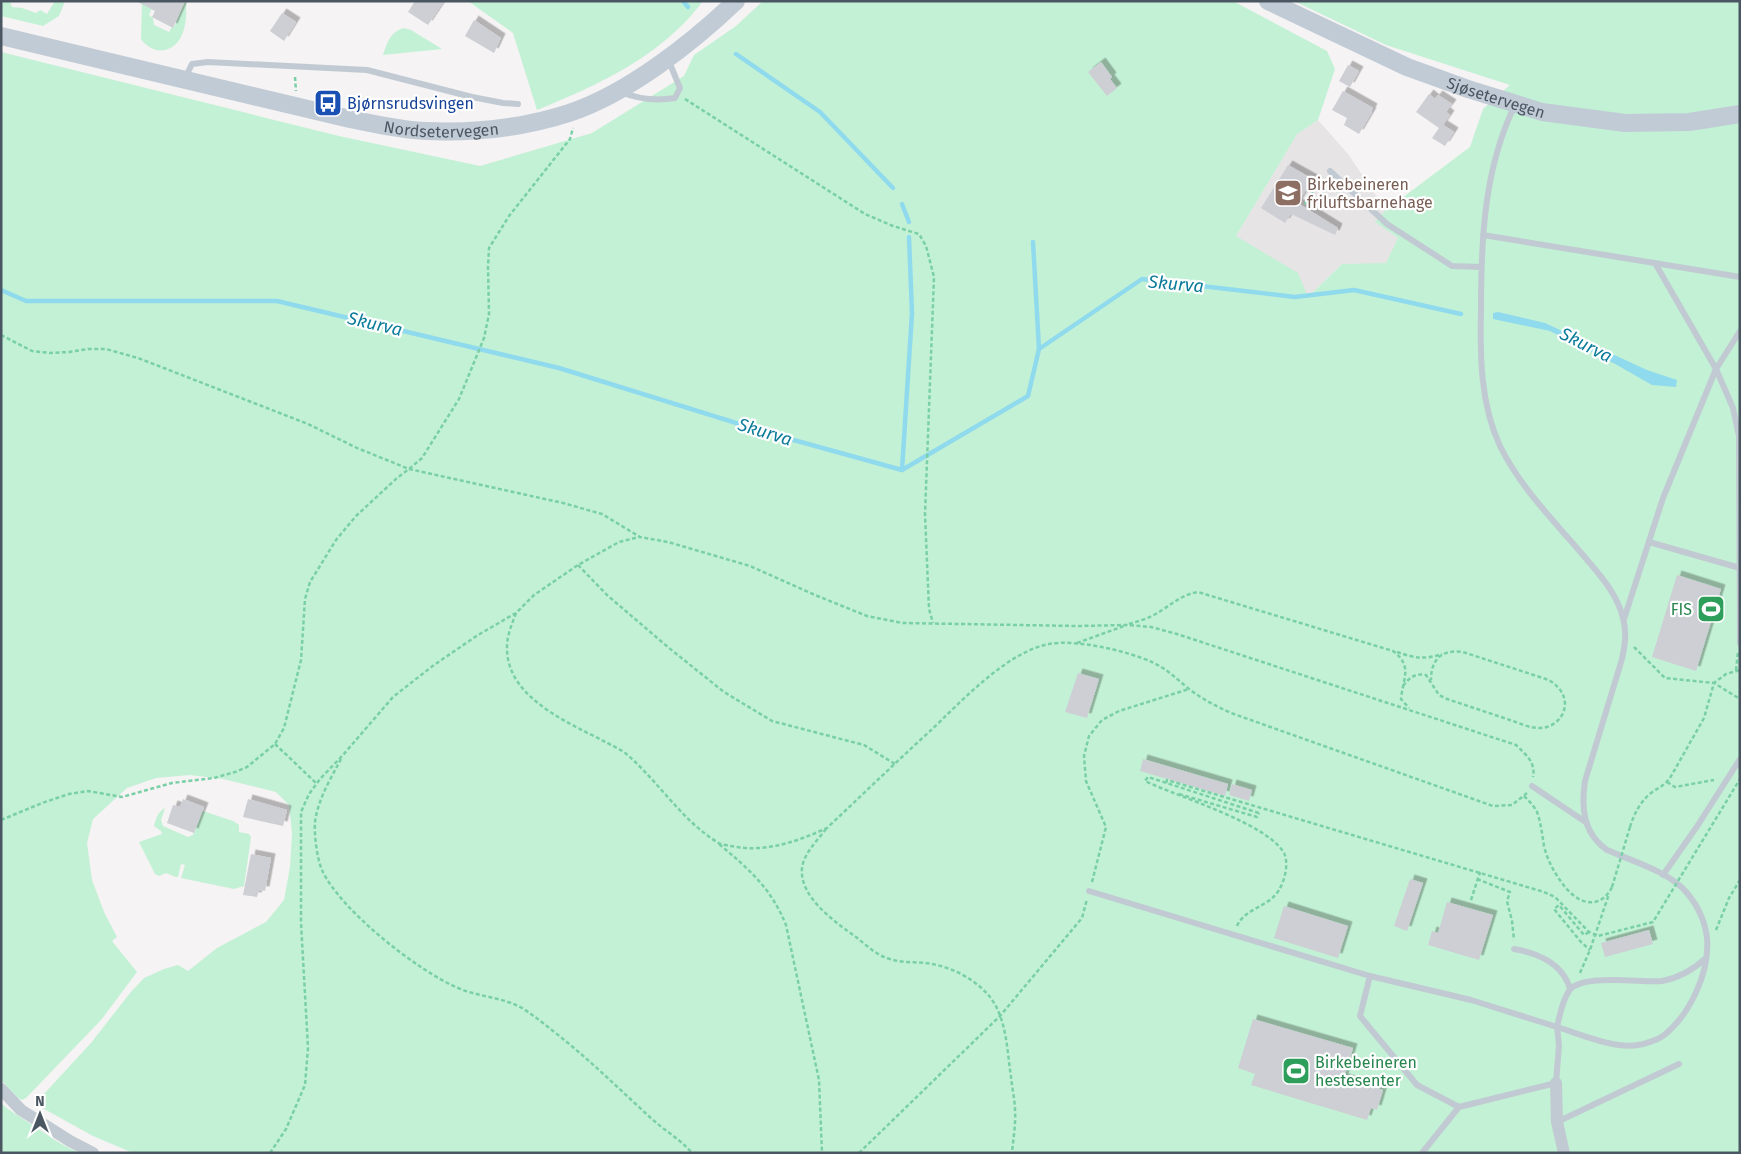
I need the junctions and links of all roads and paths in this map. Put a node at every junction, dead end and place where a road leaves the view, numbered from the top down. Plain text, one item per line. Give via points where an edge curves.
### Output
1 (736, 1) edge
2 (1268, 1) edge
3 (1, 36) edge
4 (668, 58) junction
5 (297, 66) junction
6 (184, 80) junction
7 (618, 90) junction
8 (677, 94) junction
9 (518, 104) dead end
10 (1515, 104) junction
11 (299, 108) junction
12 (1740, 114) edge
13 (574, 128) dead end
14 (1330, 171) joint
15 (1304, 204) dead end
16 (1483, 235) junction
17 (1655, 263) junction
18 (1481, 266) junction
19 (1740, 277) edge
20 (1740, 331) edge
21 (2, 336) edge
22 (1716, 369) junction
23 (409, 470) junction
24 (640, 537) junction
25 (1649, 542) junction
26 (578, 564) junction
27 (1740, 569) edge
28 (516, 613) junction
29 (1624, 619) junction
30 (933, 624) junction
31 (1127, 625) junction
32 (1626, 639) junction
33 (1740, 643) edge
34 (1076, 644) junction
35 (1393, 651) junction
36 (1443, 654) junction
37 (1738, 670) edge
38 (1431, 680) junction
39 (1714, 682) junction
40 (1402, 688) junction
41 (1189, 689) junction
42 (1740, 699) edge
43 (1410, 710) junction
44 (275, 744) junction
45 (343, 755) junction
46 (1740, 758) edge
47 (895, 764) junction
48 (1728, 777) junction
49 (1740, 779) edge
50 (1667, 782) junction
51 (316, 783) junction
52 (1166, 783) junction
53 (1532, 786) junction
54 (1167, 790) junction
55 (1524, 796) junction
56 (1, 820) edge
57 (1584, 820) junction
58 (827, 828) junction
59 (719, 844) junction
60 (1480, 872) junction
61 (1664, 875) junction
62 (1477, 879) junction
63 (1740, 880) edge
64 (1089, 891) junction
65 (1610, 891) junction
66 (1471, 900) dead end
67 (1589, 932) junction
68 (1716, 932) dead end
69 (1233, 934) junction
70 (1514, 949) joint
71 (1590, 950) junction
72 (1706, 958) junction
73 (1370, 976) junction
74 (1570, 989) junction
75 (1000, 1016) junction
76 (1556, 1027) junction
77 (1678, 1064) dead end
78 (1556, 1083) junction
79 (1, 1089) edge
80 (1459, 1107) junction
81 (1557, 1122) junction
82 (93, 1153) edge
83 (270, 1153) edge
84 (692, 1153) edge
85 (822, 1153) edge
86 (859, 1153) edge
87 (1012, 1153) edge
88 (1422, 1153) edge
89 (1564, 1153) edge

1 - 4 main road, Nordsetervegen
2 - 10 main road, Sjøsetervegen via 1407,67
3 - 6 main road, Nordsetervegen
4 - 7 main road, Nordsetervegen
4 - 8 lane via 680,88
5 - 6 lane via 208,62 192,64
5 - 9 lane via 367,70 472,97
5 - 11 path via 294,78 296,92 305,101
6 - 11 main road, Nordsetervegen
7 - 8 lane via 632,96 661,100 675,98
7 - 11 main road, Nordsetervegen via 557,116 514,126 458,131 392,128
8 - 30 path via 865,214 919,234 926,246 934,277 925,514 929,609
10 - 12 main road, Sjøsetervegen via 1542,112 1625,123 1689,122
10 - 16 lane via 1502,135 1488,191
13 - 23 path via 570,139 508,216 489,248 489,314 484,338 459,399 435,440
14 - 15 path via 1318,182
14 - 18 lane via 1387,224 1452,266
16 - 17 lane
16 - 18 lane
17 - 19 lane
17 - 22 lane
18 - 29 lane via 1482,377 1490,421 1515,471 1603,578
20 - 22 lane
21 - 23 path via 32,351 106,349 138,358 308,424
22 - 25 lane via 1662,498
22 - 27 lane via 1733,408 1739,436
23 - 24 path via 602,514
23 - 44 path via 356,516 336,540 310,582 305,599 301,660 284,728
24 - 26 path via 619,542
24 - 30 path via 750,566 867,616 902,623
25 - 27 lane
25 - 29 lane
26 - 28 path via 534,595
26 - 47 path via 607,595 724,692 772,721 864,746
27 - 33 lane
28 - 45 path via 441,660 393,697
28 - 59 path via 507,647 511,670 524,691 552,714 624,752
29 - 32 lane
30 - 31 path
31 - 34 path
31 - 35 path via 1145,620 1188,593 1198,592
31 - 43 path via 1177,634
32 - 39 path via 1665,678
32 - 57 lane via 1585,781 1582,800
33 - 37 path
34 - 41 path via 1110,648 1152,662 1174,674
34 - 47 path via 1048,644 1016,657 971,693
35 - 36 path via 1416,659
35 - 40 path via 1402,658 1406,670
36 - 38 path via 1435,660
36 - 38 path via 1463,652 1549,680 1563,693 1563,713 1550,726 1533,728 1447,699 1434,688
37 - 39 path
38 - 40 path via 1418,674
39 - 42 path
39 - 50 path via 1704,718
40 - 43 path via 1402,699
41 - 55 path via 1231,713 1493,806 1512,805
41 - 64 path via 1119,711 1102,720 1089,736 1084,756 1086,781 1106,827
43 - 53 path via 1516,745 1530,758 1535,771
44 - 51 path
44 - 56 path via 246,767 214,778 172,783 122,797 88,791 69,794
45 - 51 path
45 - 84 path via 319,804 315,823 322,870 337,893 385,941 425,970 457,988 500,998 522,1008 586,1058
46 - 48 lane
47 - 58 path
48 - 50 path via 1675,787
48 - 61 lane
49 - 67 path, bridge via 1652,922 1598,936
50 - 65 path, bridge via 1646,798 1634,814
51 - 83 path via 301,812 301,923 308,1048 305,1085 286,1129
52 - 54 path via 1148,777 1146,781
52 - 54 path, bridge via 1259,813 1257,817
52 - 60 path, bridge via 1167,780
53 - 55 path
53 - 57 lane
54 - 69 path via 1254,828 1272,838 1285,854 1286,871 1279,890 1269,901 1240,917
55 - 65 path via 1536,809 1550,864 1568,890 1585,902 1593,902
57 - 61 lane via 1588,830 1607,850
58 - 59 path via 802,840 761,849
58 - 75 path via 809,850 802,869 808,891 818,906 861,942 888,959 931,964 966,976 991,998
59 - 85 path via 758,878 780,908 786,925 819,1080
60 - 62 path, bridge
60 - 67 path, bridge via 1555,897
61 - 72 lane via 1687,892 1698,907 1707,939
62 - 66 path
62 - 70 path via 1510,892 1508,901
63 - 68 path
64 - 69 lane
64 - 75 path via 1082,918
65 - 71 path
67 - 71 path via 1584,935 1559,906 1554,909
69 - 73 lane
70 - 74 lane via 1559,968
71 - 74 path
72 - 74 lane via 1693,969 1664,980 1604,979 1582,982
72 - 76 lane via 1703,975 1692,1000 1677,1023 1661,1037 1637,1045 1608,1043
73 - 76 lane via 1471,1000
73 - 80 lane via 1360,1016 1417,1085
74 - 76 lane
75 - 86 path
75 - 87 path via 1015,1111
76 - 78 lane via 1559,1045
77 - 81 lane
78 - 80 lane
78 - 81 street
79 - 82 street via 20,1110
80 - 88 lane
81 - 89 street

